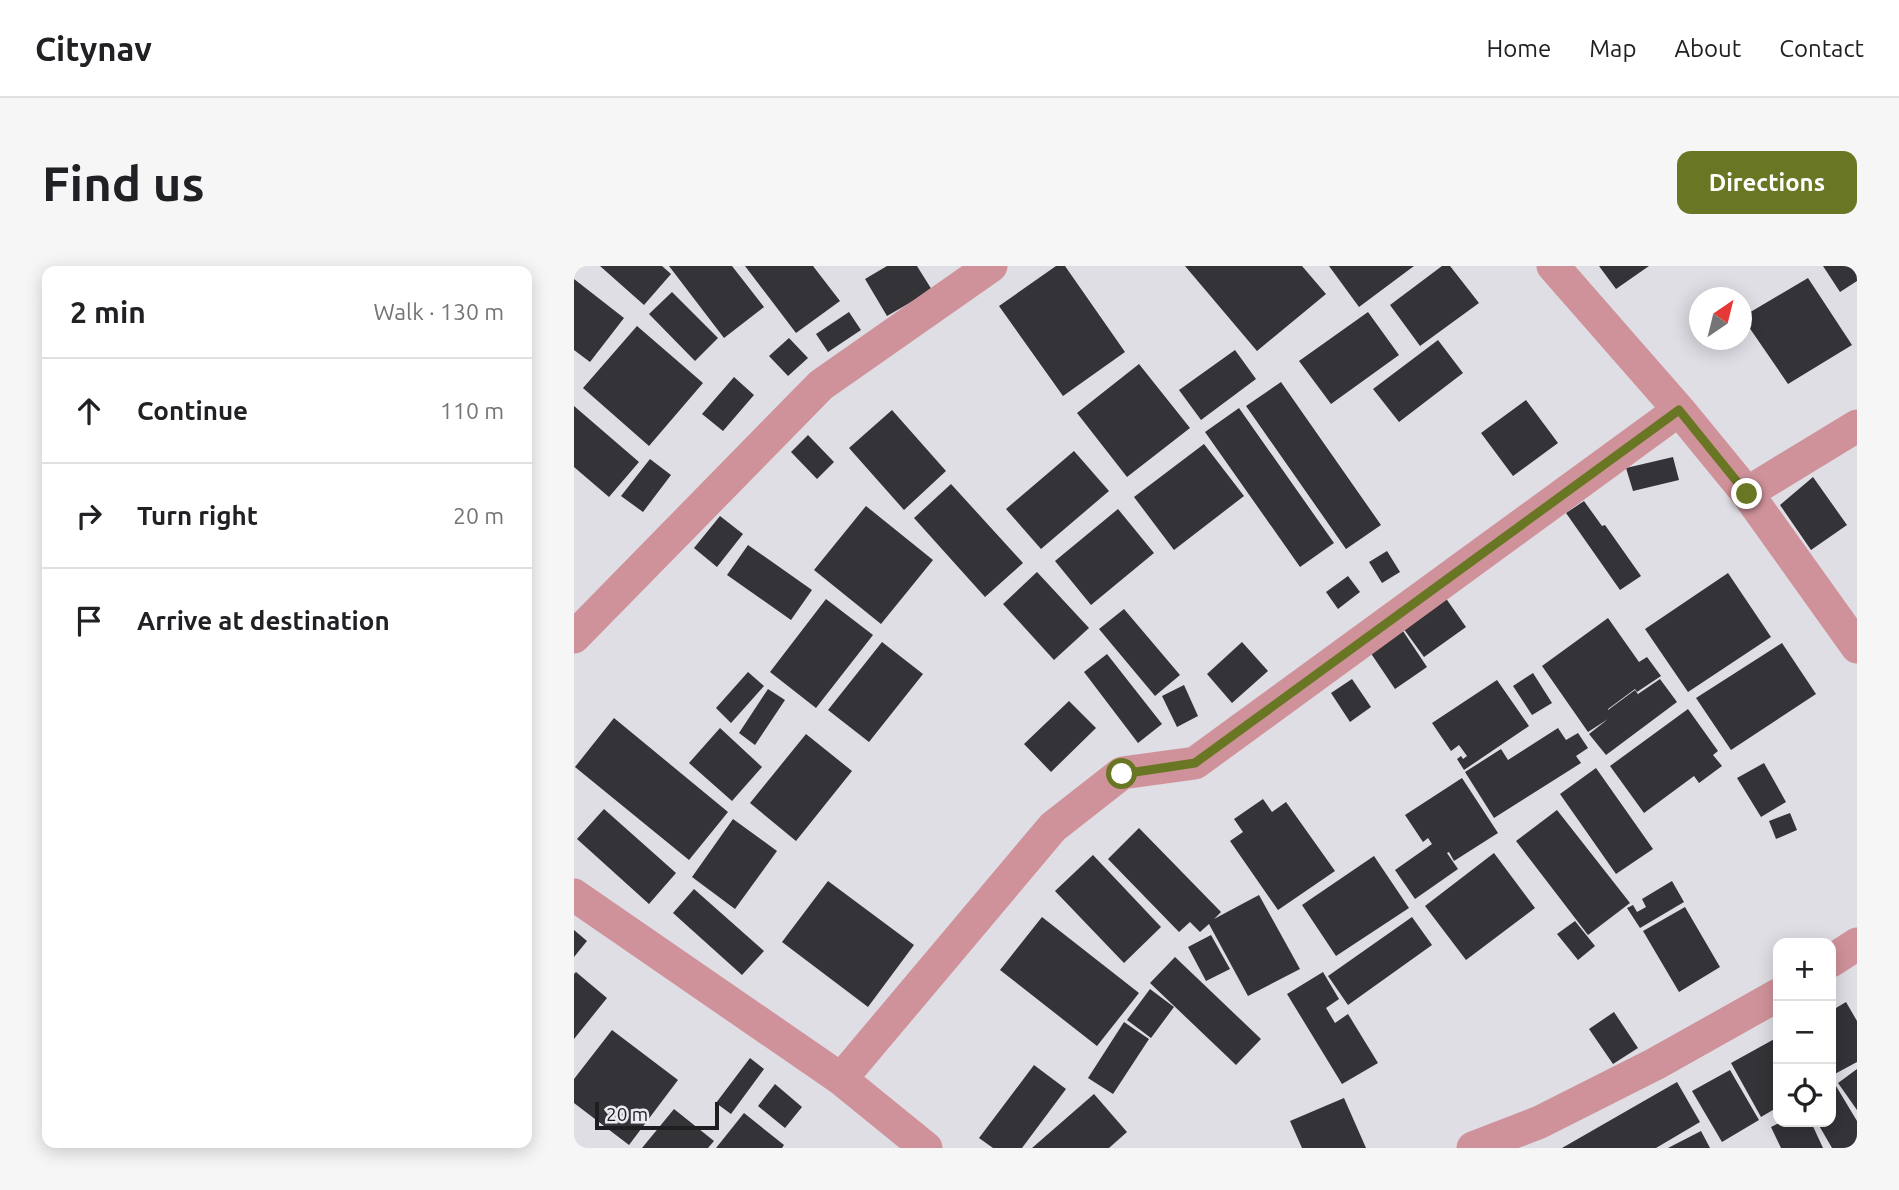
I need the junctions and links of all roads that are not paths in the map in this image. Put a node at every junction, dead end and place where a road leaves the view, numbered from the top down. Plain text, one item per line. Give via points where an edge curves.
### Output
1 (991, 266) edge
2 (1553, 266) edge
3 (1679, 410) junction
4 (1857, 426) edge
5 (1747, 494) junction
6 (574, 637) edge
7 (1857, 647) edge
8 (574, 895) edge
9 (1857, 944) edge
10 (1836, 958) edge
11 (1773, 998) edge
12 (841, 1079) junction
13 (926, 1148) edge
14 (1473, 1148) edge

1 - 6 street via 821,385
2 - 3 street
3 - 5 street
3 - 12 street via 1195,763 1122,774 1053,827
4 - 5 street
5 - 7 street
8 - 12 street
9 - 10 street
11 - 14 street via 1540,1122
12 - 13 street

